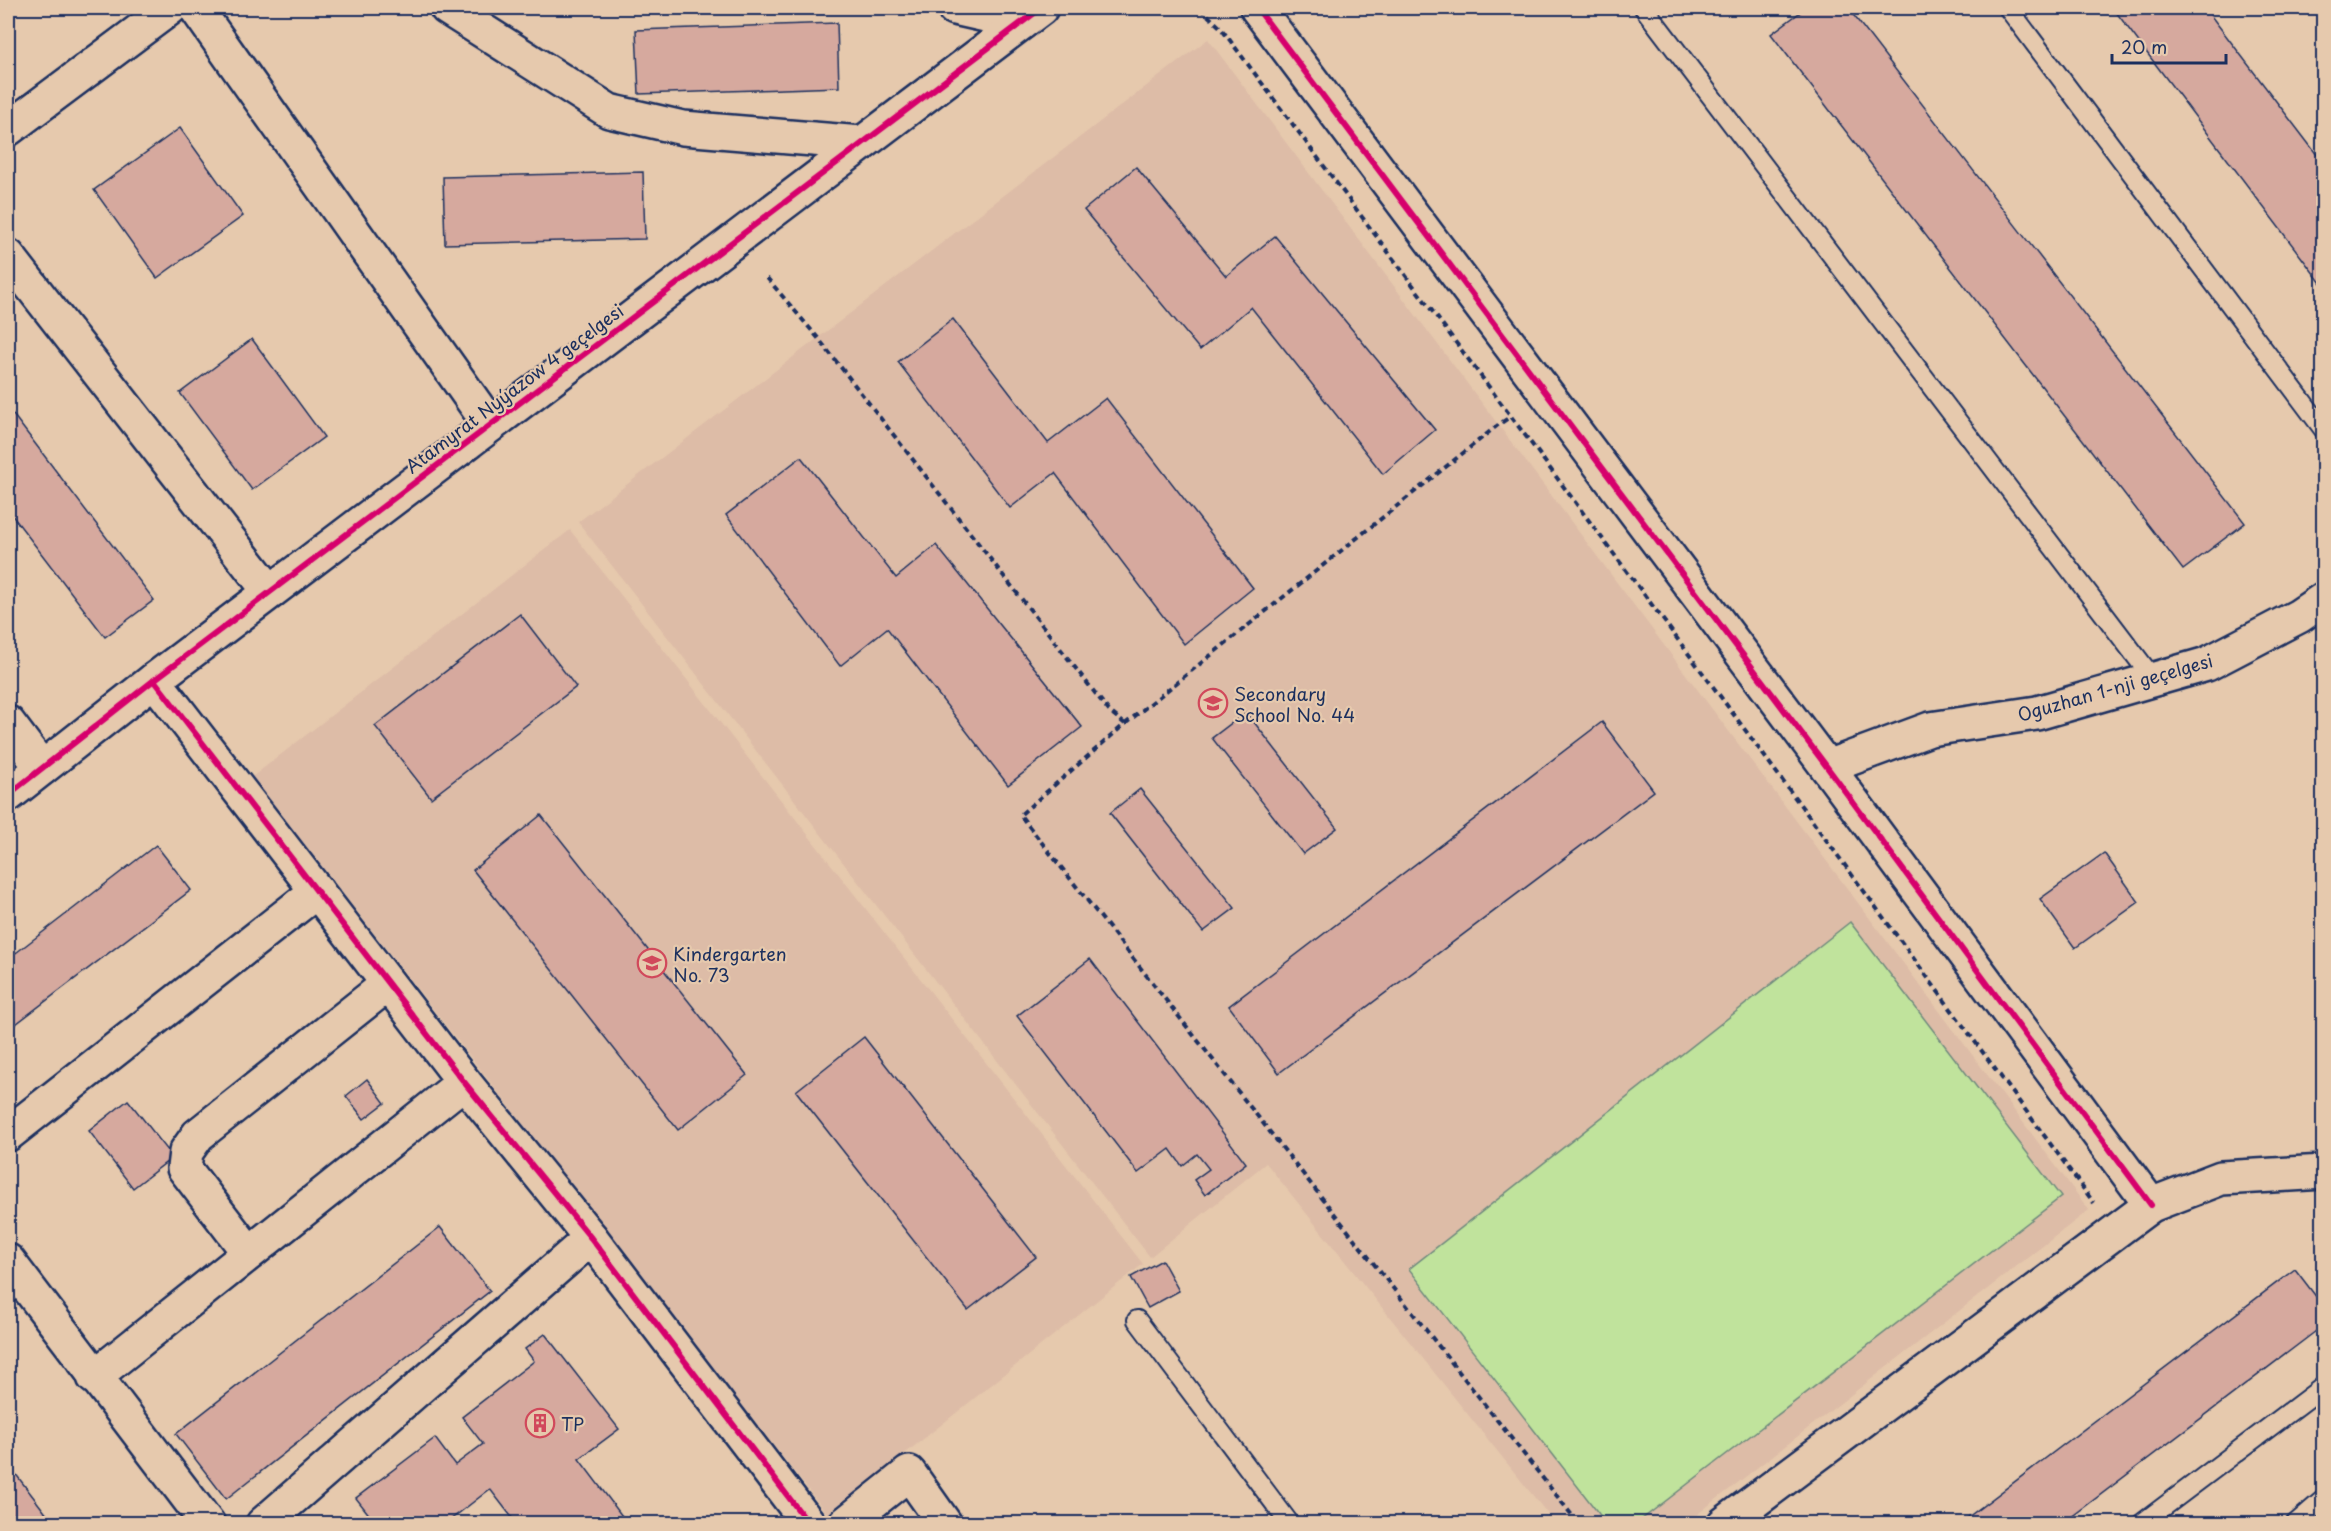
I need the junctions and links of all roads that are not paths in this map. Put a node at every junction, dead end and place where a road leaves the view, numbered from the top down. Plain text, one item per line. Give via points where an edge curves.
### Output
1 (170, 8) edge
2 (195, 8) edge
3 (447, 8) edge
4 (954, 8) edge
5 (1257, 8) edge
6 (1644, 8) edge
7 (2008, 8) edge
8 (1031, 15) edge
9 (8, 129) edge
10 (861, 143) junction
11 (8, 256) edge
12 (490, 425) junction
13 (2324, 429) edge
14 (270, 592) junction
15 (2324, 600) edge
16 (154, 680) junction
17 (2154, 680) junction
18 (8, 723) edge
19 (1827, 767) junction
20 (42, 768) junction
21 (8, 795) edge
22 (317, 891) junction
23 (388, 984) junction
24 (464, 1082) junction
25 (8, 1134) edge
26 (2324, 1172) edge
27 (2151, 1205) junction
28 (591, 1238) junction
29 (249, 1253) junction
30 (8, 1261) edge
31 (1137, 1320) dead end
32 (94, 1377) junction
33 (2324, 1386) edge
34 (2324, 1499) edge
35 (208, 1524) edge
36 (262, 1524) edge
37 (809, 1524) edge
38 (845, 1524) edge
39 (945, 1524) edge
40 (1290, 1524) edge
41 (1724, 1524) edge
42 (2141, 1524) edge
43 (2295, 1524) edge

1 - 9 street
2 - 12 street
3 - 10 street via 609,111 683,128
4 - 8 street
5 - 19 street
6 - 17 lane
7 - 13 lane
8 - 10 street, Atamyrat Nyýazow 4 geçelgesi
10 - 12 street, Atamyrat Nyýazow 4 geçelgesi
11 - 14 street
12 - 14 street, Atamyrat Nyýazow 4 geçelgesi
14 - 16 street, Atamyrat Nyýazow 4 geçelgesi
15 - 17 street, Oguzhan 1-nji geçelgesi via 2207,664
16 - 20 street, Atamyrat Nyýazow 4 geçelgesi
16 - 22 street
17 - 19 street, Oguzhan 1-nji geçelgesi via 2037,713 1930,729
18 - 20 street
19 - 27 street
20 - 21 street, Atamyrat Nyýazow 4 geçelgesi
22 - 23 street
22 - 25 street
23 - 24 street
23 - 29 street via 198,1135 186,1152 184,1168
24 - 28 street
24 - 29 street
26 - 27 street via 2221,1178
27 - 41 street
28 - 36 street
28 - 37 street
29 - 32 street
30 - 32 street
31 - 40 lane
32 - 35 street
33 - 42 lane
34 - 43 lane
38 - 39 street via 909,1473

